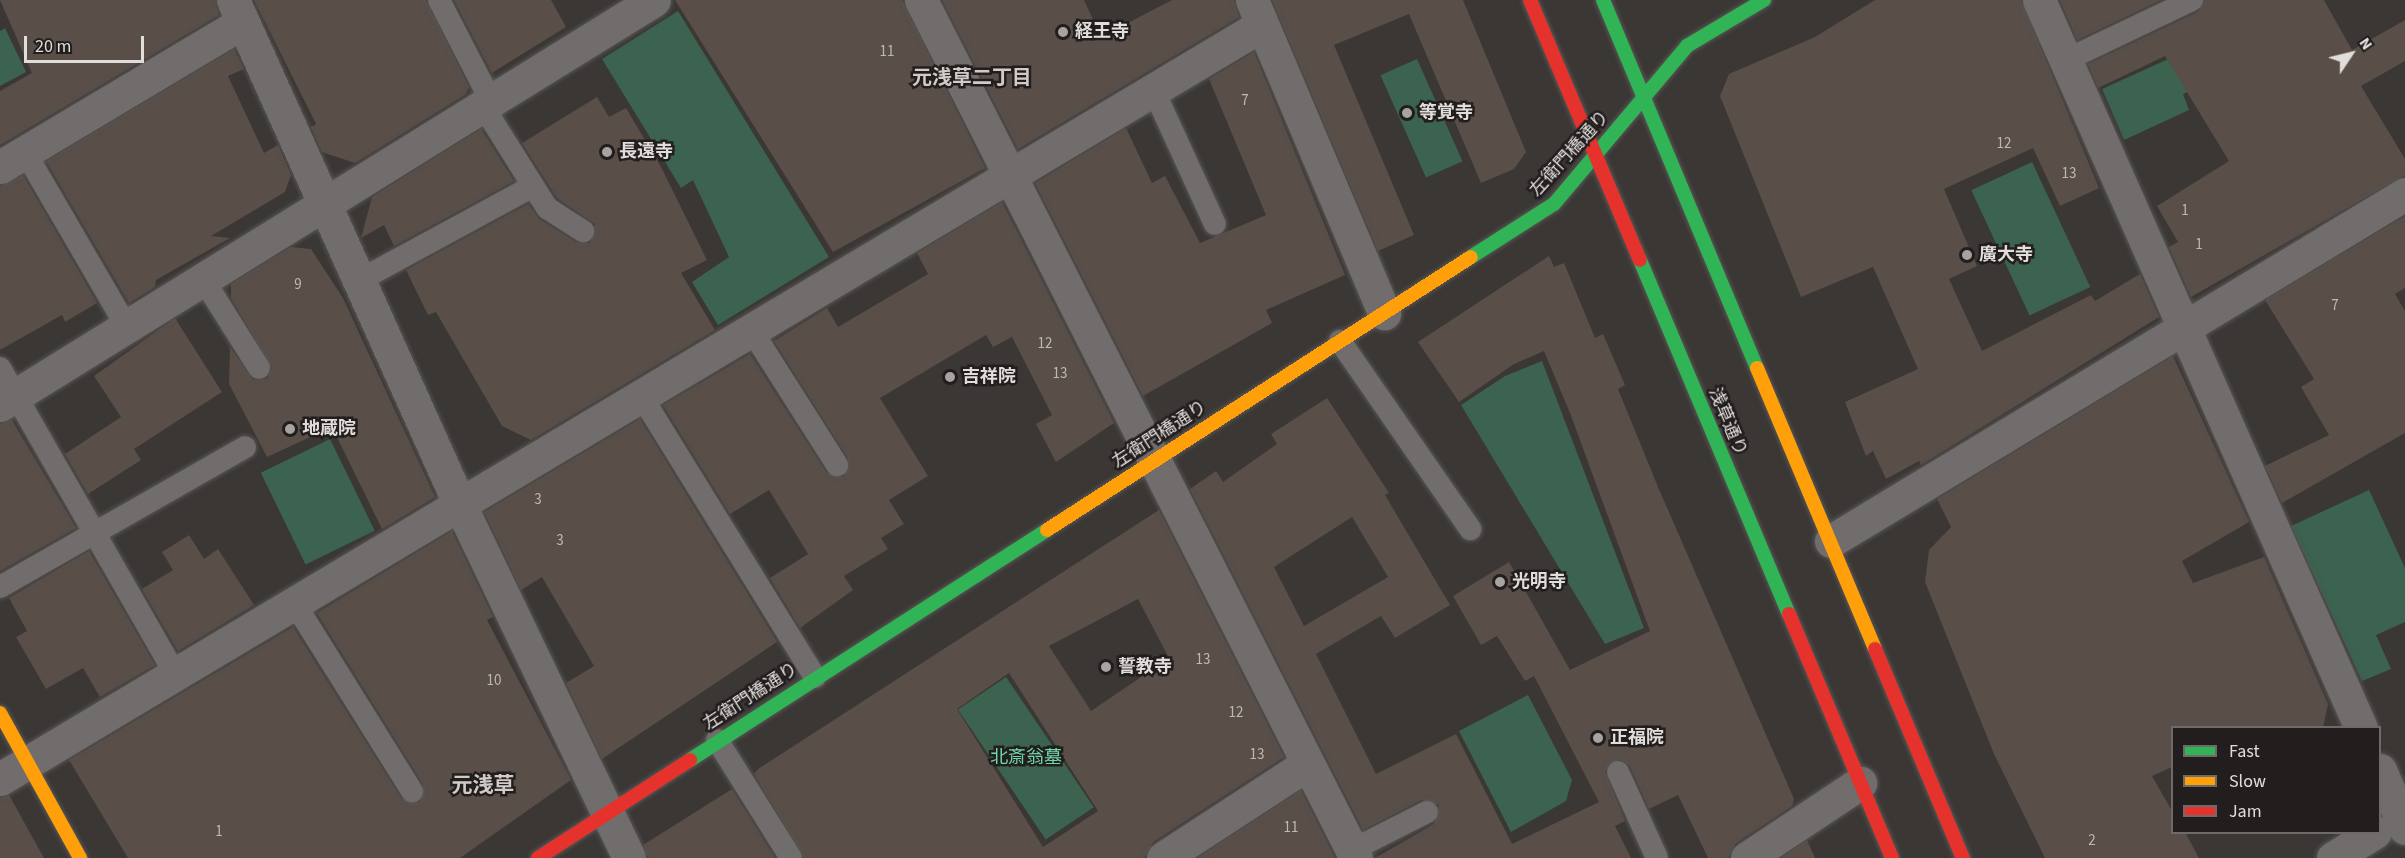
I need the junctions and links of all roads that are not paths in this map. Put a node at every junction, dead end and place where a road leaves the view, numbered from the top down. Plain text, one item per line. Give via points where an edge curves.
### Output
1 (439, 0) edge
2 (654, 0) edge
3 (921, 0) edge
4 (1530, 0) edge
5 (1603, 0) edge
6 (1764, 0) edge
7 (2039, 0) edge
8 (2192, 0) edge
9 (619, 9) edge
10 (238, 11) edge
11 (1257, 12) edge
12 (2064, 61) junction
13 (1154, 91) junction
14 (1645, 96) junction
15 (487, 103) junction
16 (1593, 156) junction
17 (12, 159) edge
18 (1011, 176) junction
19 (533, 186) junction
20 (2405, 194) edge
21 (326, 204) junction
22 (1215, 224) dead end
23 (583, 231) dead end
24 (203, 279) junction
25 (360, 280) junction
26 (1384, 313) junction
27 (127, 327) junction
28 (2183, 328) junction
29 (752, 331) junction
30 (1340, 341) junction
31 (259, 368) dead end
32 (5, 390) edge
33 (642, 397) junction
34 (245, 447) dead end
35 (1156, 459) junction
36 (837, 465) dead end
37 (460, 505) junction
38 (1470, 529) dead end
39 (95, 533) junction
40 (1831, 542) junction
41 (0, 588) edge
42 (294, 604) junction
43 (176, 675) junction
44 (816, 677) junction
45 (0, 713) edge
46 (2360, 726) edge
47 (717, 740) junction
48 (1307, 764) junction
49 (14, 771) edge
50 (1618, 772) dead end
51 (2381, 778) edge
52 (1860, 783) junction
53 (412, 790) dead end
54 (606, 811) junction
55 (1427, 812) dead end
56 (2393, 824) edge
57 (2375, 834) edge
58 (1354, 854) edge
59 (80, 858) edge
60 (538, 858) edge
61 (629, 858) edge
62 (791, 858) edge
63 (1163, 858) edge
64 (1657, 858) edge
65 (1747, 858) edge
66 (1892, 858) edge
67 (1963, 858) edge
68 (2333, 858) edge

1 - 15 lane
2 - 9 street
3 - 18 street
4 - 16 main road, 浅草通り
5 - 14 main road
6 - 14 main road, 左衛門橋通り via 1687,46
7 - 12 street
8 - 12 lane
9 - 15 street
10 - 17 street
10 - 21 street
11 - 13 street
11 - 26 street
12 - 28 street
13 - 18 street
13 - 22 lane
14 - 16 main road, 左衛門橋通り
14 - 40 main road
15 - 19 lane
15 - 21 street
16 - 26 main road, 左衛門橋通り via 1554,204
16 - 52 main road, 浅草通り
17 - 27 lane
18 - 29 street
18 - 35 street
19 - 23 lane via 547,208
19 - 25 lane
20 - 28 street
21 - 24 street
21 - 25 street
24 - 27 street
24 - 31 lane
25 - 37 street
26 - 30 main road, 左衛門橋通り
27 - 32 street
28 - 40 street
28 - 46 street
29 - 33 street
29 - 36 lane
30 - 35 main road, 左衛門橋通り
30 - 38 lane
32 - 39 lane
33 - 37 street
33 - 44 lane
34 - 39 lane
35 - 44 main road, 左衛門橋通り
35 - 48 street
37 - 42 street
37 - 54 street
39 - 41 lane
39 - 43 lane
40 - 67 main road
42 - 43 street
42 - 53 lane
43 - 49 street
44 - 47 main road, 左衛門橋通り
45 - 49 main road
47 - 54 main road, 左衛門橋通り
47 - 62 lane
48 - 58 street
48 - 63 street
49 - 59 main road
50 - 64 lane
51 - 56 street
52 - 65 street
52 - 66 main road, 浅草通り
54 - 60 main road, 左衛門橋通り
54 - 61 street
55 - 58 lane
57 - 68 street

